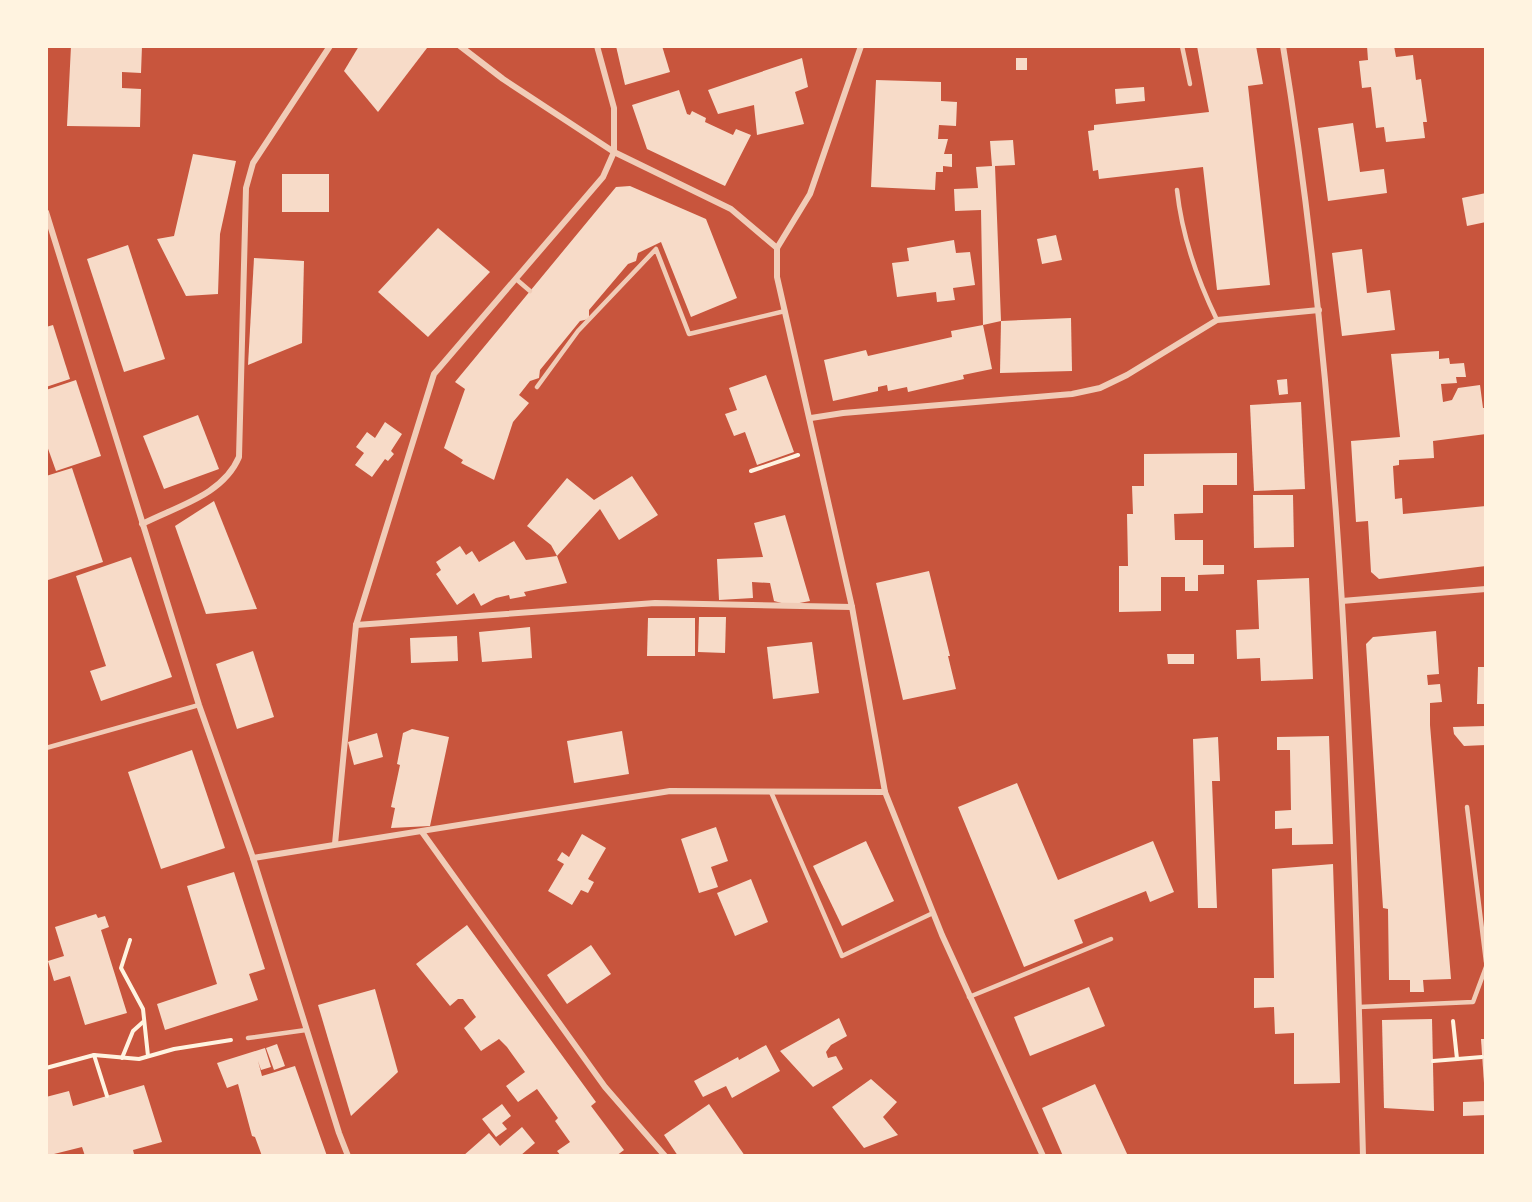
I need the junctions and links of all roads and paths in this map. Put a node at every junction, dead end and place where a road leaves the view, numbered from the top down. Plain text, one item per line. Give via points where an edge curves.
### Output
1 (330, 46) edge
2 (460, 46) edge
3 (597, 46) edge
4 (861, 46) edge
5 (1182, 46) edge
6 (1283, 46) edge
7 (1190, 84) dead end
8 (614, 152) junction
9 (1177, 190) dead end
10 (46, 212) edge
11 (777, 248) junction
12 (516, 279) junction
13 (530, 291) dead end
14 (1319, 310) junction
15 (785, 311) junction
16 (1217, 320) junction
17 (537, 387) dead end
18 (811, 418) junction
19 (817, 448) junction
20 (751, 471) dead end
21 (142, 524) junction
22 (1485, 589) edge
23 (1342, 601) junction
24 (852, 607) junction
25 (356, 625) junction
26 (199, 705) junction
27 (46, 748) edge
28 (771, 792) junction
29 (885, 792) junction
30 (1467, 807) dead end
31 (422, 831) junction
32 (335, 844) junction
33 (253, 858) junction
34 (933, 913) junction
35 (1111, 939) dead end
36 (130, 940) dead end
37 (1485, 965) edge
38 (969, 997) junction
39 (1452, 1002) junction
40 (1359, 1007) junction
41 (143, 1021) junction
42 (306, 1030) junction
43 (248, 1038) joint
44 (94, 1055) junction
45 (148, 1056) junction
46 (1482, 1057) dead end
47 (122, 1058) junction
48 (1457, 1059) junction
49 (1433, 1061) dead end
50 (46, 1068) edge
51 (107, 1096) dead end
52 (348, 1155) edge
53 (665, 1155) edge
54 (1043, 1155) edge
55 (1363, 1155) edge

1 - 21 street via 253,163 246,188 239,457 234,470 215,489
2 - 8 street
3 - 8 street via 614,108
4 - 11 street via 810,194
5 - 7 lane
6 - 14 street
8 - 11 street via 731,209
8 - 12 street via 603,177
9 - 16 lane via 1180,223
10 - 21 street
11 - 15 street via 777,277
12 - 13 lane
12 - 25 street via 434,374
14 - 16 street
14 - 23 street
15 - 17 lane via 690,334 656,249 576,330
15 - 18 street
16 - 18 street via 1100,388 1072,394
18 - 19 street
19 - 20 path
19 - 24 street
21 - 26 street
22 - 23 street
23 - 40 street via 1355,820
24 - 25 street via 655,603
24 - 29 street
25 - 32 street
26 - 27 lane
26 - 33 street
28 - 29 street
28 - 31 street via 670,791
28 - 34 lane via 842,956
29 - 34 street
30 - 37 lane
31 - 32 street
31 - 53 street via 605,1087
32 - 33 street
33 - 42 street
34 - 38 street
35 - 38 lane
36 - 41 path via 121,968 142,1009
37 - 39 lane via 1473,1002
38 - 54 street
39 - 40 lane
39 - 48 path
40 - 55 street
41 - 45 path
41 - 47 path via 133,1031
42 - 43 lane
42 - 52 street
43 - 45 path via 174,1048
44 - 47 path
44 - 50 path
44 - 51 path
45 - 47 path
46 - 48 path
48 - 49 path

